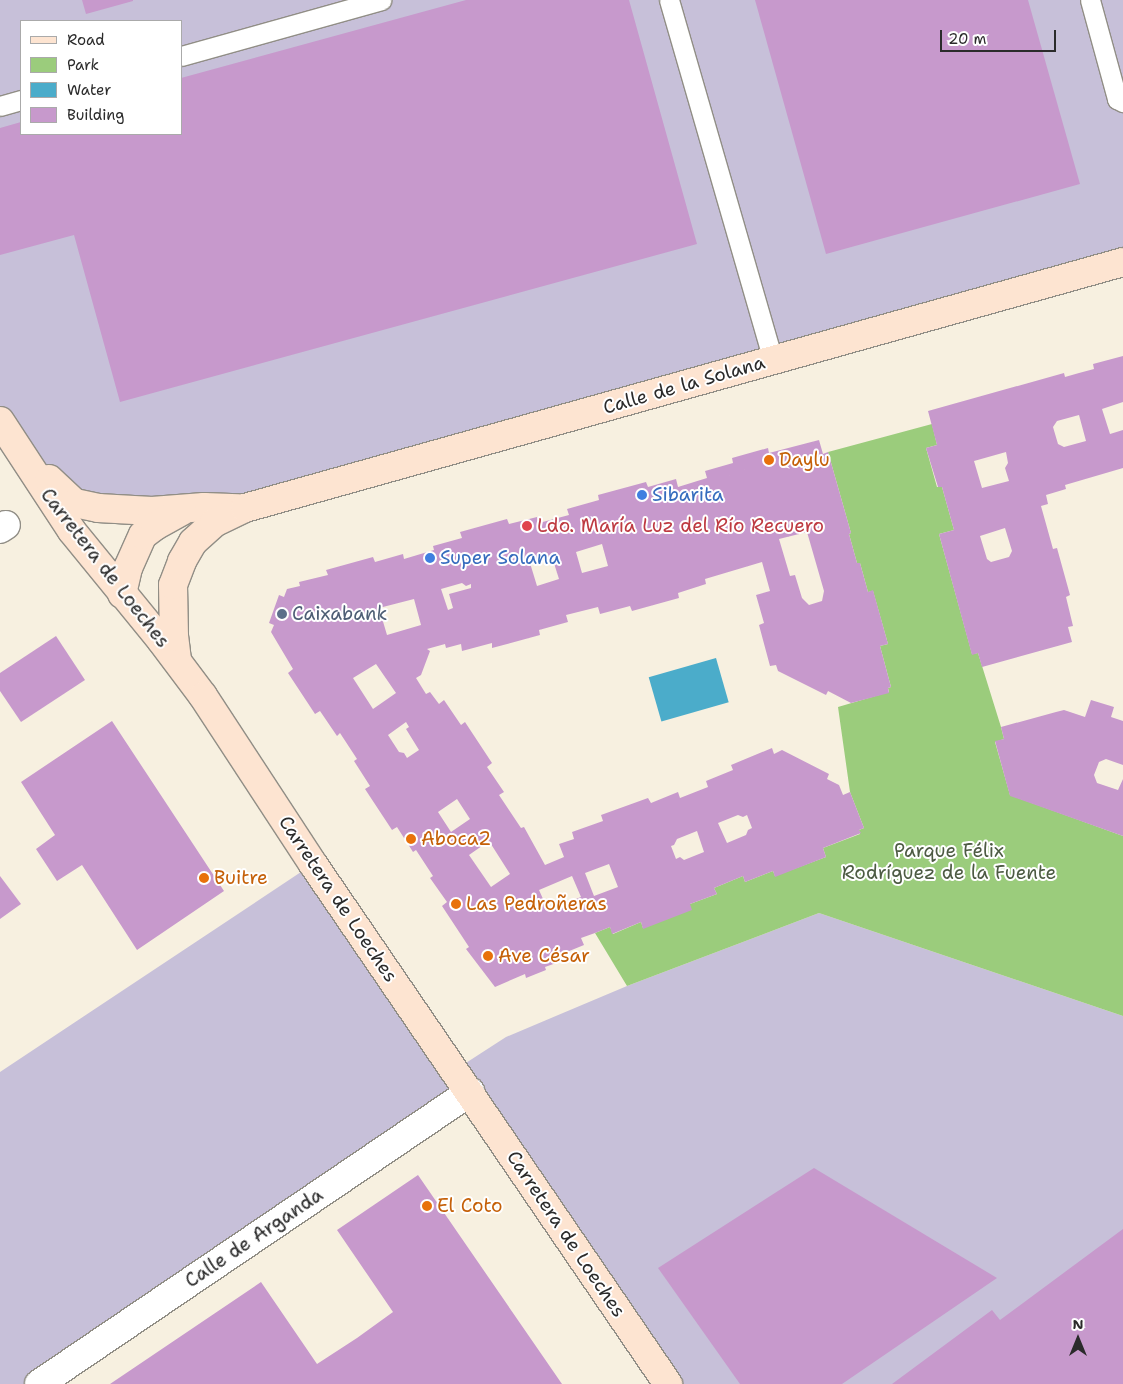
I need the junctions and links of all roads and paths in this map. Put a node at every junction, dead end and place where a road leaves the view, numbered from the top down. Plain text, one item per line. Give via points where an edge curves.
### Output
1 (381, 0) edge
2 (669, 0) edge
3 (1090, 0) edge
4 (182, 56) edge
5 (20, 100) edge
6 (1123, 102) edge
7 (0, 106) edge
8 (1123, 262) edge
9 (773, 360) junction
10 (5, 427) edge
11 (245, 508) junction
12 (183, 510) junction
13 (122, 594) junction
14 (177, 660) junction
15 (470, 1092) junction
16 (39, 1384) edge
17 (668, 1384) edge

1 - 4 lane
2 - 9 lane
3 - 6 lane via 1117,99
5 - 7 lane
8 - 9 street, Calle de la Solana
9 - 11 street, Calle de la Solana
10 - 12 street via 56,486 76,503 125,510
10 - 13 street, Carretera de Loeches via 72,531
11 - 12 street
11 - 14 street via 214,522 194,542 182,561 173,585
12 - 13 street via 143,535 128,568
13 - 14 street, Carretera de Loeches
14 - 15 street, Carretera de Loeches
15 - 16 street, Calle de Arganda
15 - 17 street, Carretera de Loeches

